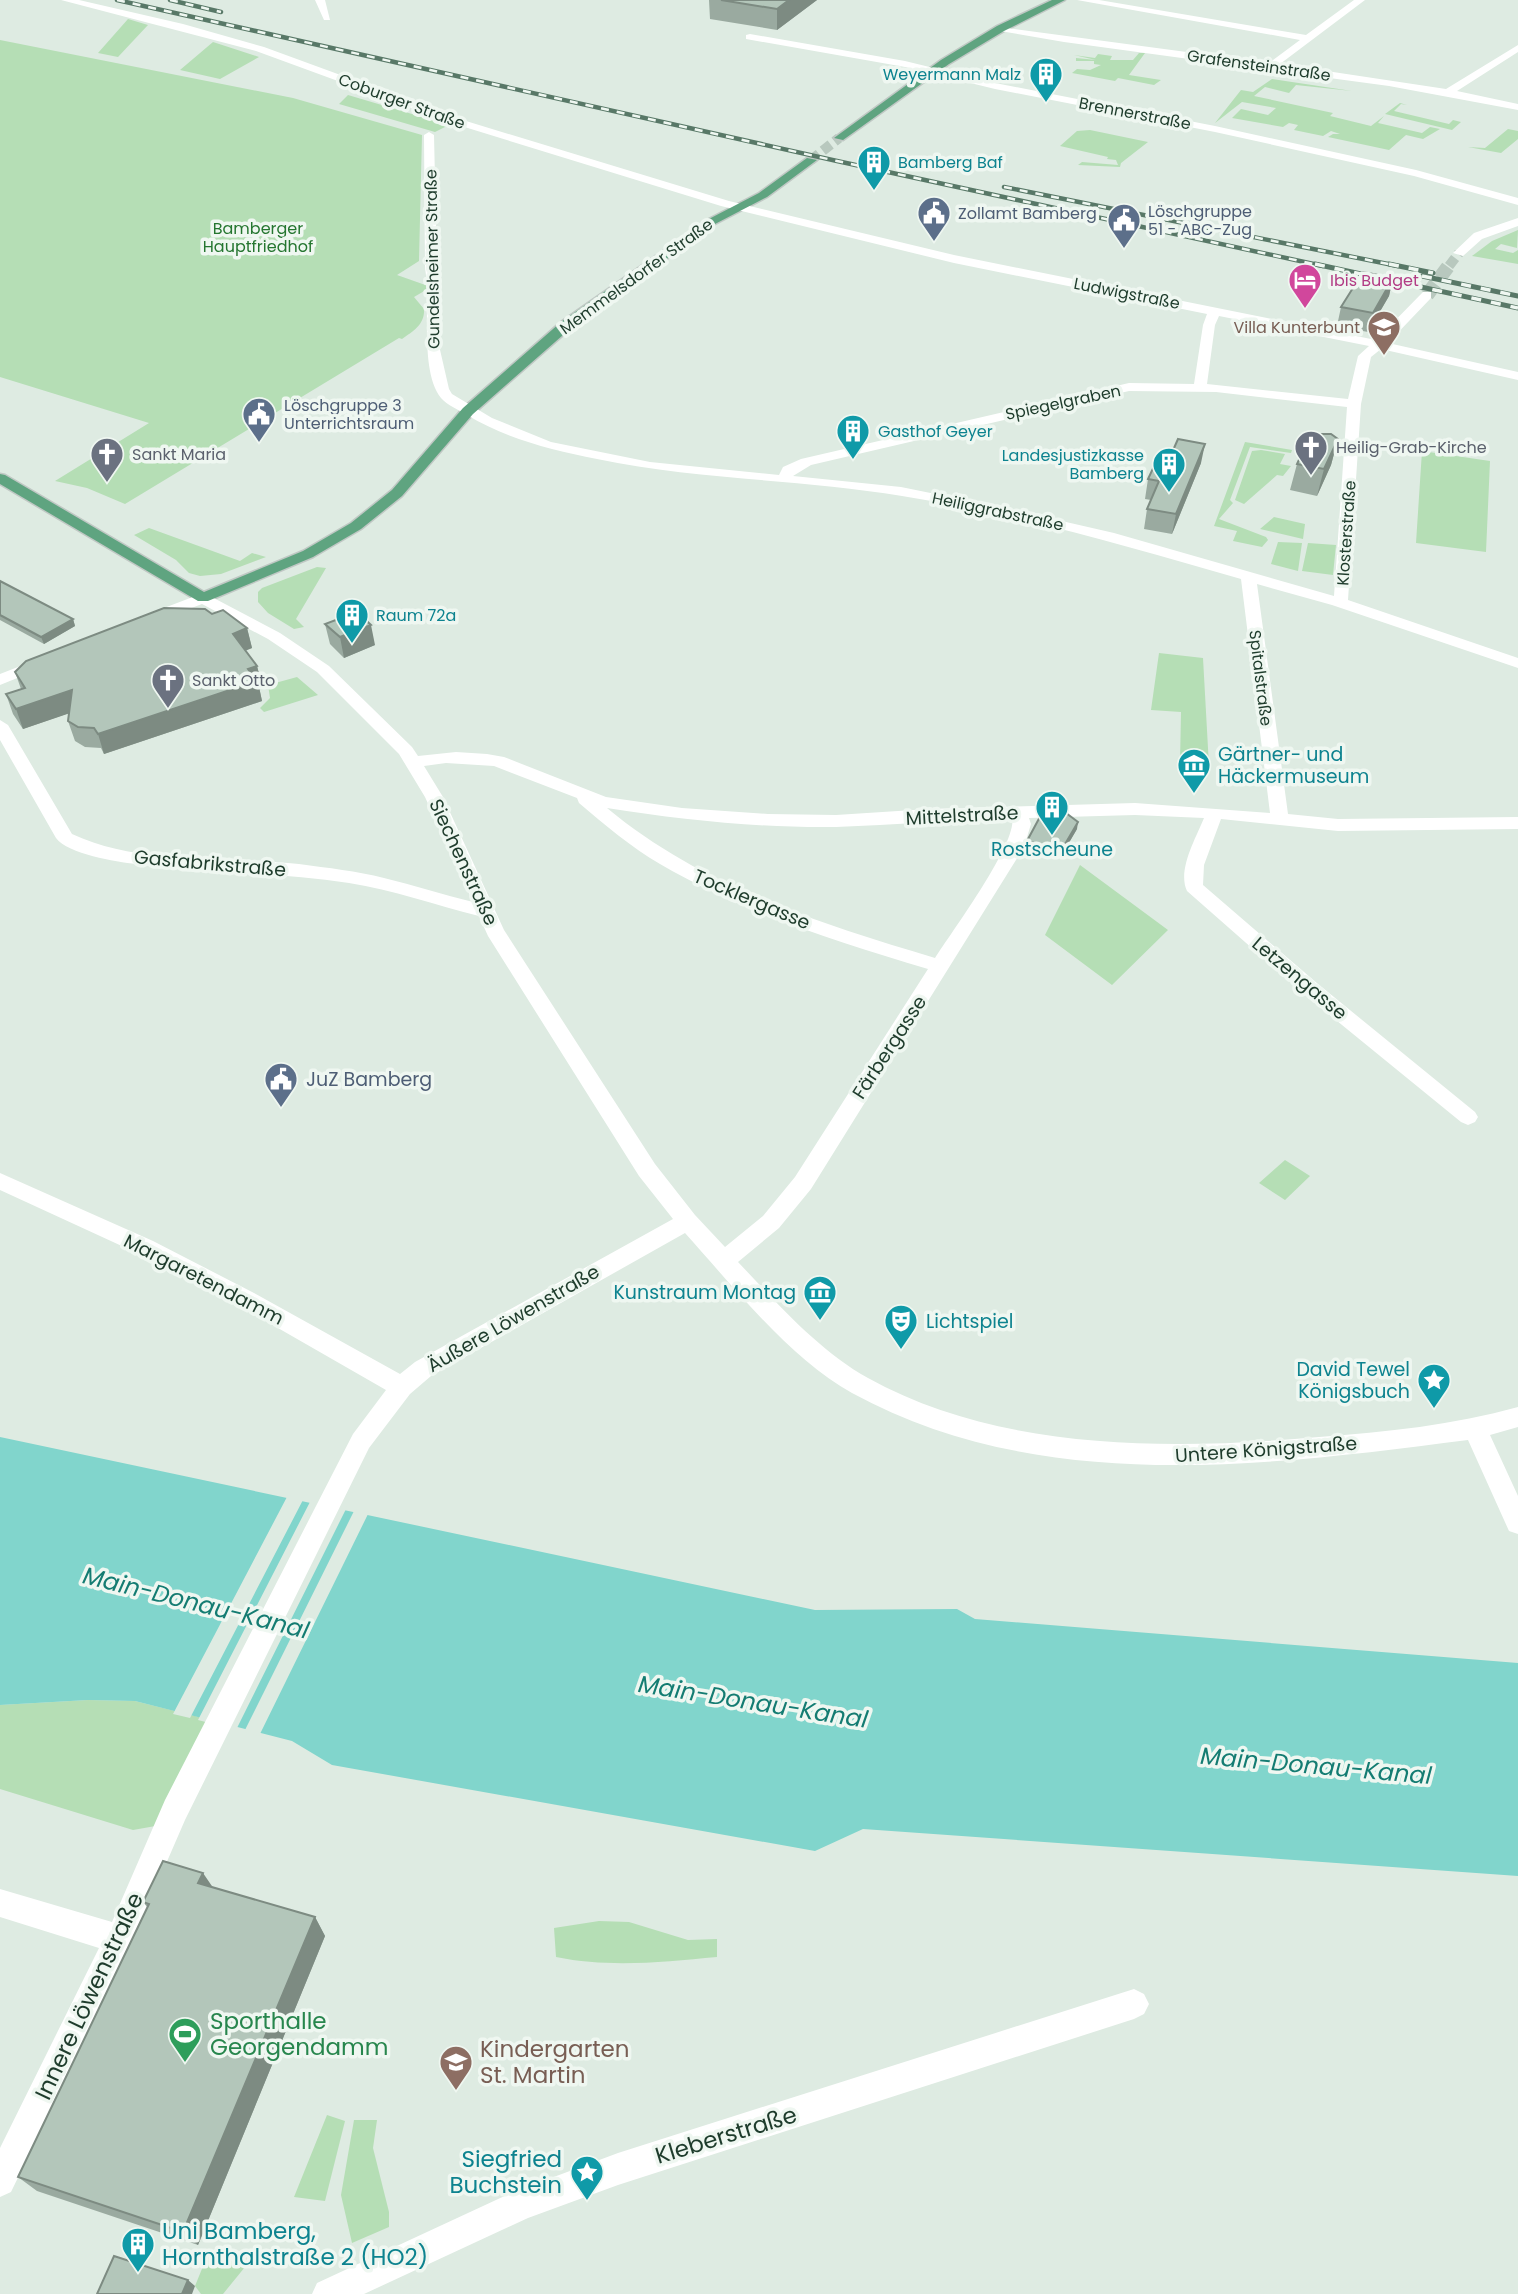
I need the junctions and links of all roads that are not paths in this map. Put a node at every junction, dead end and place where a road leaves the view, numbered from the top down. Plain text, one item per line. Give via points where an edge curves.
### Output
1 (66, 0) edge
2 (320, 0) edge
3 (1060, 0) edge
4 (1082, 0) edge
5 (1343, 2) dead end
6 (1357, 2) edge
7 (327, 18) dead end
8 (999, 30) junction
9 (750, 37) dead end
10 (1306, 38) junction
11 (1518, 48) edge
12 (1271, 66) junction
13 (929, 70) junction
14 (1449, 92) junction
15 (1518, 107) edge
16 (429, 135) dead end
17 (839, 138) tunnel mouth
18 (811, 160) tunnel mouth
19 (1518, 202) edge
20 (737, 207) junction
21 (1518, 222) edge
22 (1459, 253) tunnel mouth
23 (1427, 295) tunnel mouth
24 (1215, 311) junction
25 (1377, 344) junction
26 (1518, 376) edge
27 (1200, 387) junction
28 (1354, 404) junction
29 (468, 411) junction
30 (0, 478) edge
31 (784, 479) junction
32 (1249, 578) junction
33 (203, 598) junction
34 (1338, 603) junction
35 (137, 624) edge
36 (61, 655) edge
37 (1518, 663) edge
38 (0, 680) edge
39 (0, 725) edge
40 (415, 762) junction
41 (581, 796) junction
42 (1019, 812) junction
43 (1215, 813) junction
44 (1280, 819) junction
45 (1518, 823) edge
46 (484, 911) junction
47 (941, 966) junction
48 (1468, 1117) dead end
49 (0, 1181) edge
50 (687, 1221) junction
51 (724, 1261) junction
52 (823, 1359) joint
53 (402, 1387) junction
54 (1518, 1417) edge
55 (1475, 1429) junction
56 (361, 1441) joint
57 (1518, 1523) edge
58 (0, 1903) edge
59 (119, 1939) junction
60 (1134, 2004) dead end
61 (0, 2181) edge
62 (328, 2294) edge

1 - 20 street, Coburger Straße via 247,46 462,123
2 - 7 street
3 - 8 main road
4 - 10 street
5 - 6 street
6 - 10 street
8 - 12 street, Grafensteinstraße
8 - 13 main road
9 - 13 street, Brennerstraße
10 - 12 street
11 - 14 street
12 - 14 street, Grafensteinstraße
13 - 17 main road
13 - 19 street, Brennerstraße via 1387,166
14 - 15 street, Grafensteinstraße
16 - 29 street, Gundelsheimer Straße via 432,341 442,390
18 - 20 main road, Memmelsdorfer Straße via 763,195
20 - 24 street, Ludwigstraße via 954,259
20 - 29 main road, Memmelsdorfer Straße via 584,310
21 - 22 street via 1478,236
23 - 25 street, Klosterstraße
24 - 25 street, Ludwigstraße
24 - 27 street
25 - 26 street, Ludwigstraße
25 - 28 street, Klosterstraße via 1365,355
27 - 28 street, Spiegelgraben
27 - 31 street, Spiegelgraben via 1110,390 806,462 788,470
28 - 34 street, Klosterstraße via 1342,597
29 - 31 street, Heiliggrabstraße via 573,451 658,467
29 - 33 main road, Memmelsdorfer Straße via 397,493 360,524 308,554
30 - 33 main road, Siechenstraße
31 - 32 street, Heiliggrabstraße via 894,490 1007,512
32 - 34 street, Heiliggrabstraße
32 - 44 street, Spitalstraße
33 - 35 street
33 - 40 street, Siechenstraße via 323,669
34 - 37 street, Heiliggrabstraße
36 - 38 street
39 - 46 street, Gasfabrikstraße via 65,838 78,846 203,864 352,877
40 - 41 street, Mittelstraße via 480,757
40 - 46 street, Siechenstraße
41 - 42 street, Mittelstraße via 662,811 805,822
41 - 47 street, Tocklergasse via 626,836 709,883 799,921
42 - 43 street, Mittelstraße via 1135,809
42 - 47 street, Färbergasse via 1022,824 1014,847
43 - 44 street, Mittelstraße
43 - 48 street, Letzengasse via 1195,866 1194,887
44 - 45 street, Mittelstraße via 1338,825
46 - 50 street, Siechenstraße via 623,1135
47 - 51 street, Färbergasse via 803,1183 771,1222
49 - 53 street, Margaretendamm via 239,1295
50 - 51 street, Siechenstraße
50 - 53 street, Äußere Löwenstraße via 435,1361
51 - 52 street, Siechenstraße via 786,1328
52 - 55 street, Untere Königstraße via 859,1385 928,1417 1091,1452 1198,1457
53 - 56 street, Äußere Löwenstraße
54 - 55 street, Untere Königstraße
55 - 57 street
56 - 59 street, Innere Löwenstraße via 174,1810
58 - 59 street
59 - 61 street, Innere Löwenstraße
60 - 62 street, Kleberstraße via 618,2169 510,2209

